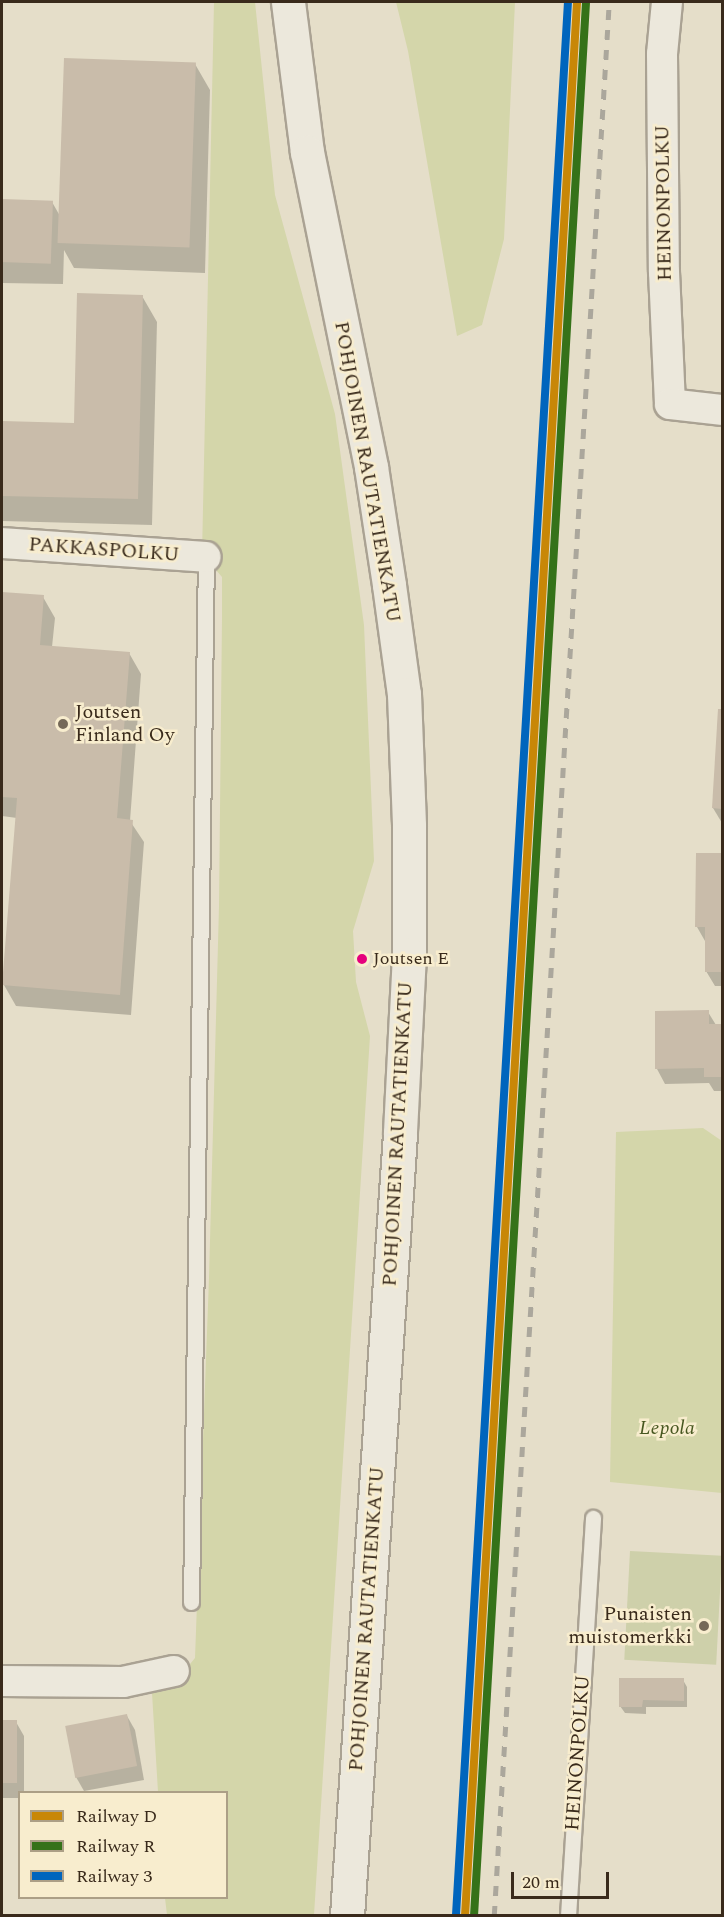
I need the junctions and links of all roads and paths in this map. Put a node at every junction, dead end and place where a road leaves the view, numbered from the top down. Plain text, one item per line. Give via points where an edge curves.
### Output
1 (288, 2) edge
2 (666, 2) edge
3 (723, 410) edge
4 (2, 543) edge
5 (206, 557) joint
6 (594, 1518) dead end
7 (191, 1602) dead end
8 (174, 1671) dead end
9 (2, 1681) edge
10 (347, 1916) edge
11 (568, 1916) edge

1 - 10 street, POHJOINEN RAUTATIENKATU via 307,152 371,467 389,585 404,693 409,826 409,954 399,1134
2 - 3 street, HEINONPOLKU via 662,54 664,272 670,404
4 - 5 street, PAKKASPOLKU
5 - 7 lane
6 - 11 lane, HEINONPOLKU
8 - 9 street via 123,1682

